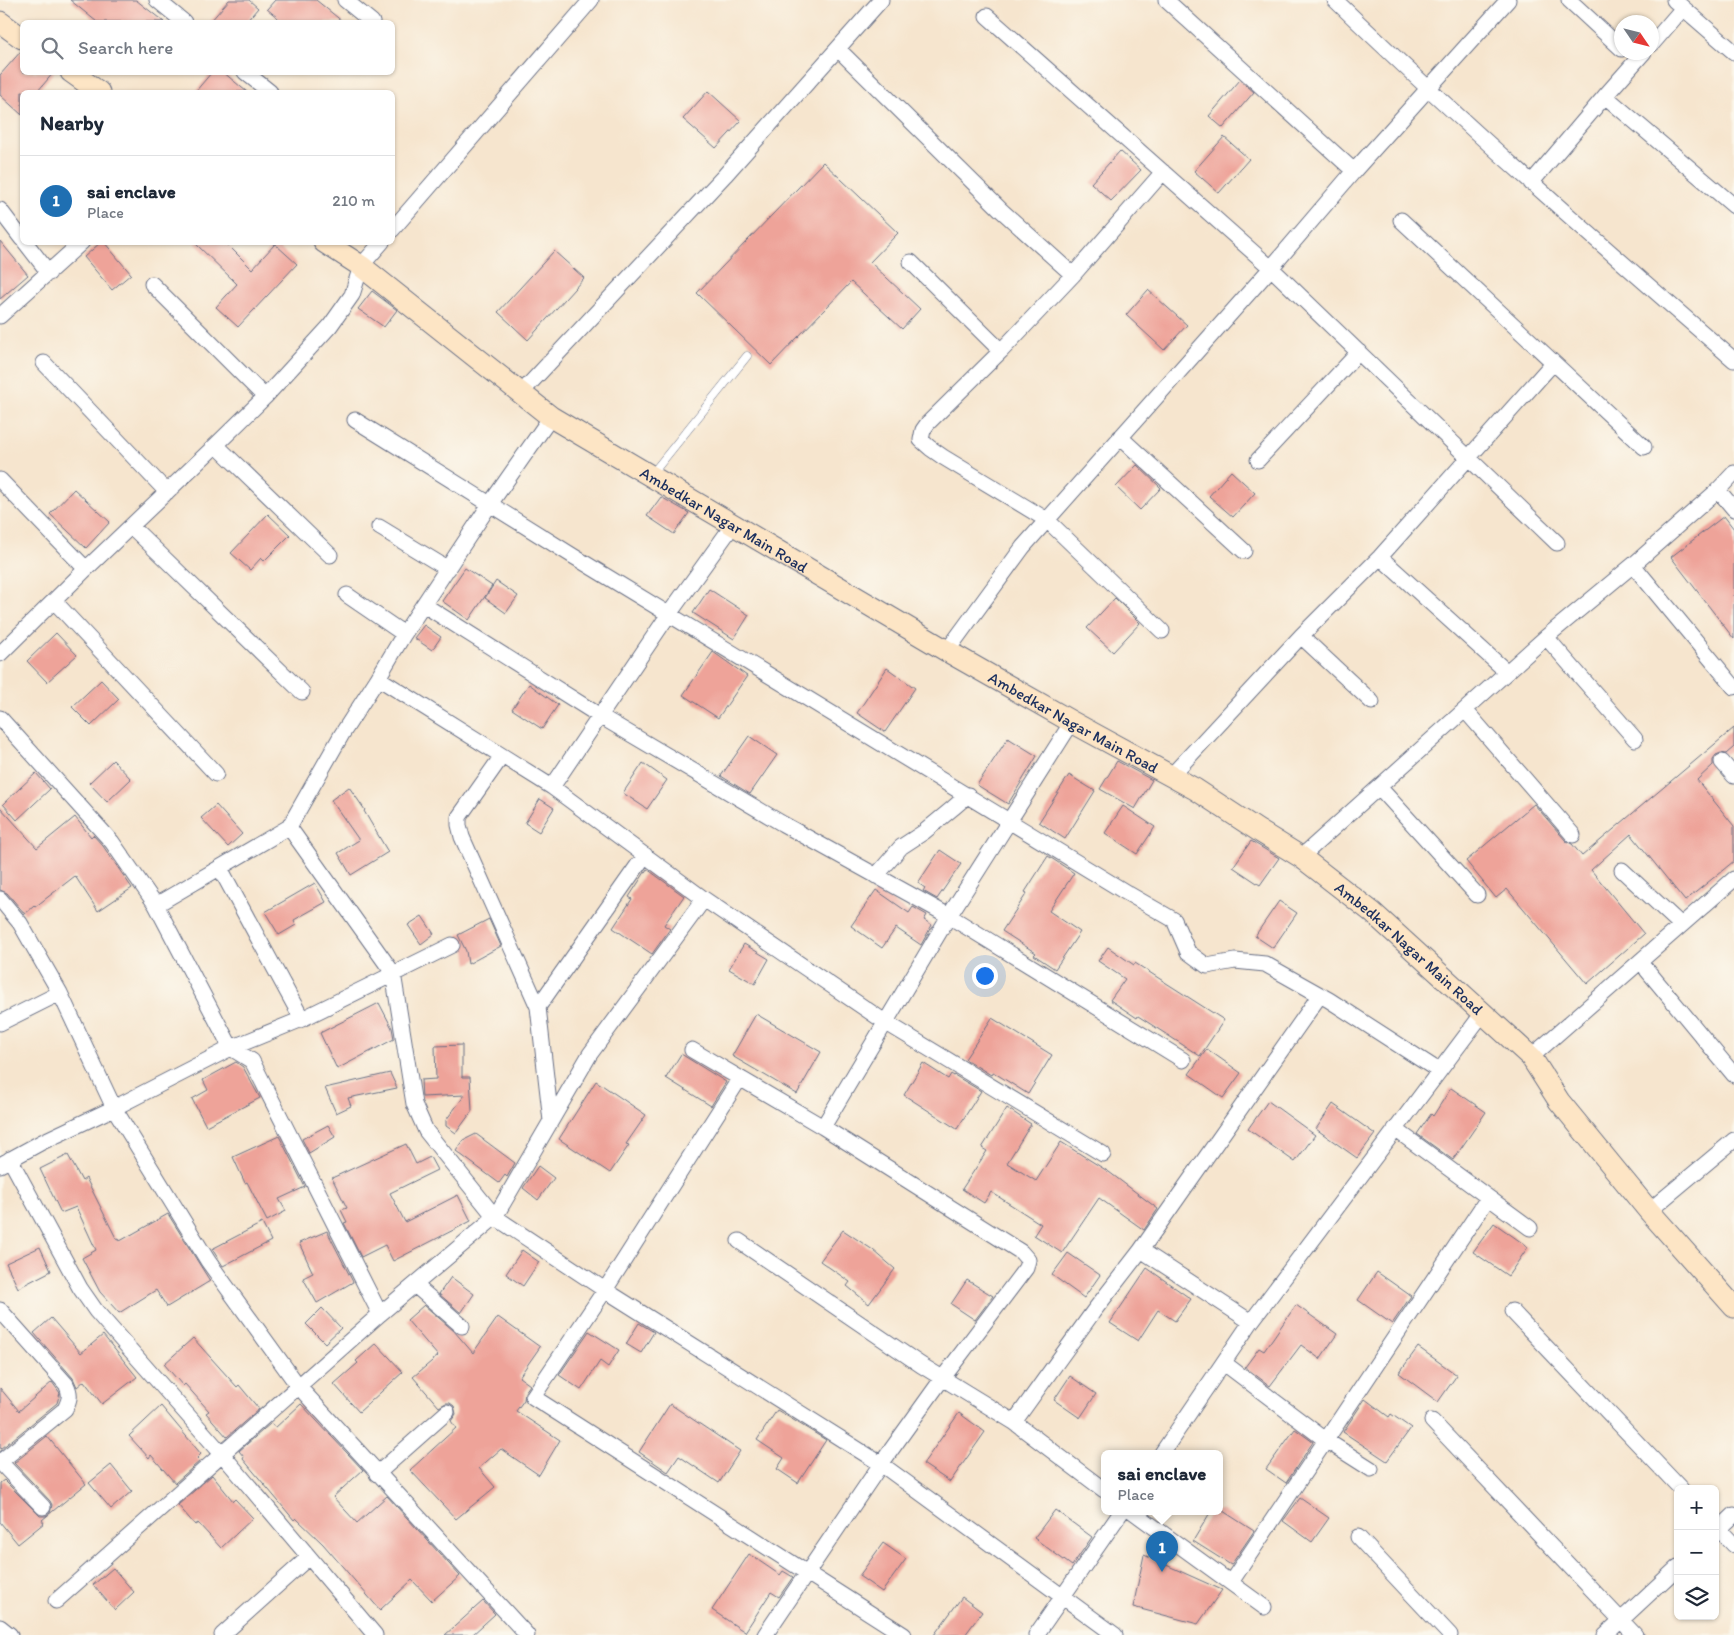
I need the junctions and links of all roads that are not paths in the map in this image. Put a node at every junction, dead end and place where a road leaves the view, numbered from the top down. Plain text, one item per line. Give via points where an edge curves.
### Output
1 (157, 0) edge
2 (345, 0) edge
3 (591, 0) edge
4 (881, 0) edge
5 (1166, 0) edge
6 (1335, 0) edge
7 (1508, 0) edge
8 (1569, 0) edge
9 (1678, 4) edge
10 (987, 16) dead end
11 (182, 20) edge
12 (370, 20) edge
13 (0, 22) edge
14 (1659, 33) edge
15 (20, 37) edge
16 (1614, 42) edge
17 (838, 49) junction
18 (1734, 52) edge
19 (1632, 60) edge
20 (75, 75) edge
21 (250, 75) edge
22 (1429, 89) junction
23 (96, 90) edge
24 (268, 90) edge
25 (1605, 96) junction
26 (1354, 171) junction
27 (1163, 172) junction
28 (1531, 183) junction
29 (1734, 206) edge
30 (0, 210) edge
31 (1401, 220) dead end
32 (395, 227) edge
33 (20, 236) edge
34 (27, 245) edge
35 (79, 245) edge
36 (329, 245) edge
37 (379, 245) edge
38 (911, 262) dead end
39 (361, 266) junction
40 (1271, 268) junction
41 (49, 273) junction
42 (1073, 275) junction
43 (152, 284) dead end
44 (0, 316) edge
45 (1001, 351) junction
46 (1359, 352) junction
47 (747, 356) dead end
48 (1734, 360) edge
49 (44, 363) dead end
50 (1553, 363) junction
51 (521, 393) junction
52 (265, 397) junction
53 (552, 417) junction
54 (354, 420) dead end
55 (1120, 437) junction
56 (216, 445) junction
57 (1644, 448) dead end
58 (1469, 458) junction
59 (1258, 460) dead end
60 (1734, 473) edge
61 (651, 476) junction
62 (0, 480) edge
63 (1718, 490) junction
64 (167, 492) junction
65 (490, 504) junction
66 (1734, 509) edge
67 (1047, 520) junction
68 (733, 525) junction
69 (131, 526) junction
70 (379, 527) dead end
71 (1557, 543) dead end
72 (1244, 551) dead end
73 (330, 555) dead end
74 (1380, 557) junction
75 (1633, 565) junction
76 (86, 569) junction
77 (448, 569) junction
78 (347, 595) dead end
79 (54, 601) junction
80 (424, 605) junction
81 (669, 614) junction
82 (1162, 631) dead end
83 (404, 634) junction
84 (1301, 636) junction
85 (1546, 636) junction
86 (2, 649) edge
87 (946, 651) junction
88 (1507, 672) junction
89 (378, 678) junction
90 (1734, 687) edge
91 (302, 692) dead end
92 (1372, 702) dead end
93 (1464, 710) junction
94 (600, 716) junction
95 (0, 718) edge
96 (1072, 722) junction
97 (1635, 738) dead end
98 (502, 756) junction
99 (1722, 762) dead end
100 (216, 774) dead end
101 (1171, 776) junction
102 (1734, 776) edge
103 (552, 787) junction
104 (1379, 787) junction
105 (968, 795) junction
106 (1010, 820) junction
107 (289, 827) junction
108 (1573, 834) dead end
109 (645, 855) junction
110 (1301, 857) junction
111 (220, 868) junction
112 (1622, 870) dead end
113 (876, 876) junction
114 (1734, 879) edge
115 (1477, 895) dead end
116 (0, 899) edge
117 (704, 899) junction
118 (156, 905) junction
119 (948, 916) junction
120 (1681, 925) junction
121 (452, 945) dead end
122 (1648, 970) dead end
123 (393, 973) junction
124 (60, 992) junction
125 (1320, 996) junction
126 (538, 1007) junction
127 (1483, 1013) junction
128 (302, 1019) junction
129 (885, 1022) junction
130 (0, 1023) edge
131 (231, 1048) junction
132 (692, 1050) dead end
133 (1530, 1057) junction
134 (1183, 1060) dead end
135 (1439, 1071) junction
136 (1734, 1075) edge
137 (740, 1078) junction
138 (114, 1108) junction
139 (551, 1121) junction
140 (823, 1127) junction
141 (1395, 1129) junction
142 (1734, 1140) edge
143 (1103, 1154) dead end
144 (5, 1162) edge
145 (1488, 1198) junction
146 (1649, 1211) junction
147 (495, 1217) junction
148 (1530, 1228) dead end
149 (739, 1242) dead end
150 (1141, 1250) junction
151 (416, 1286) junction
152 (605, 1290) junction
153 (1734, 1307) edge
154 (0, 1310) edge
155 (1512, 1311) dead end
156 (380, 1314) junction
157 (1251, 1322) junction
158 (462, 1326) dead end
159 (1224, 1363) junction
160 (942, 1379) junction
161 (299, 1387) junction
162 (447, 1412) dead end
163 (1432, 1421) dead end
164 (1014, 1422) junction
165 (1327, 1440) junction
166 (1164, 1450) edge
167 (222, 1454) junction
168 (0, 1462) edge
169 (881, 1464) junction
170 (1371, 1469) dead end
171 (377, 1474) junction
172 (1677, 1485) edge
173 (1101, 1488) edge
174 (43, 1507) dead end
175 (1119, 1515) edge
176 (1138, 1515) edge
177 (1734, 1515) edge
178 (1719, 1527) edge
179 (1718, 1530) edge
180 (1358, 1537) dead end
181 (1734, 1545) edge
182 (309, 1557) junction
183 (1674, 1571) edge
184 (808, 1573) junction
185 (1231, 1582) junction
186 (1063, 1597) junction
187 (56, 1601) dead end
188 (1264, 1607) dead end
189 (1621, 1620) junction
190 (0, 1626) edge
191 (10, 1635) edge
192 (222, 1635) edge
193 (375, 1635) edge
194 (527, 1635) edge
195 (765, 1635) edge
196 (904, 1635) edge
197 (1036, 1635) edge
198 (1115, 1635) edge
199 (1450, 1635) edge
200 (1605, 1635) edge
201 (1635, 1635) edge

1 - 11 street
2 - 12 street
3 - 32 street
4 - 17 street
5 - 26 street
6 - 22 street
7 - 22 street
8 - 16 street
9 - 14 street
9 - 18 street
10 - 27 street
13 - 15 street
17 - 42 street via 1002,211
17 - 51 street
19 - 25 street
20 - 23 street
21 - 24 street
22 - 26 street
22 - 28 street
25 - 28 street
25 - 29 street
26 - 40 street
27 - 40 street
27 - 42 street
28 - 48 street
30 - 33 street
31 - 50 street
34 - 41 street
35 - 41 street
36 - 39 street, Ambedkar Nagar Main Road
37 - 39 street
38 - 45 street
39 - 51 street, Ambedkar Nagar Main Road
39 - 52 street via 352,295 330,326
40 - 46 street
40 - 55 street
41 - 44 street
42 - 45 street
43 - 52 street
45 - 67 street via 928,423 922,440 943,457
46 - 58 street
46 - 59 street
47 - 61 lane
49 - 64 street
50 - 57 street
50 - 58 street
51 - 53 street, Ambedkar Nagar Main Road
52 - 56 street
53 - 61 street, Ambedkar Nagar Main Road
53 - 65 street
54 - 65 street
55 - 67 street
55 - 72 street
56 - 64 street
56 - 73 street
58 - 71 street
58 - 74 street
60 - 63 street
61 - 68 street, Ambedkar Nagar Main Road
62 - 76 street
63 - 66 street
63 - 75 street
64 - 69 street
65 - 77 street
65 - 81 street
67 - 82 street
67 - 87 street via 1023,547
68 - 81 street
68 - 87 street, Ambedkar Nagar Main Road
69 - 76 street
69 - 91 street
70 - 77 street
74 - 84 street
74 - 88 street
75 - 85 street
75 - 90 street
76 - 79 street
77 - 80 street
78 - 83 street
79 - 86 street
79 - 100 street
80 - 83 street
80 - 94 street
81 - 94 street
81 - 105 street
83 - 89 street
84 - 92 street
84 - 101 street
85 - 88 street
85 - 97 street
87 - 96 street, Ambedkar Nagar Main Road
88 - 93 street
89 - 98 street
89 - 107 street
93 - 104 street
93 - 108 street
94 - 103 street
94 - 113 street
95 - 118 street via 112,842
96 - 101 street, Ambedkar Nagar Main Road
96 - 106 street
98 - 103 street
98 - 126 street via 460,817 459,825
99 - 102 street
101 - 110 street, Ambedkar Nagar Main Road
103 - 109 street
104 - 110 street
104 - 115 street
105 - 106 street
105 - 113 street via 924,832 901,846
106 - 119 street
106 - 125 street via 1174,920 1188,952 1207,966 1235,961 1265,964
107 - 111 street
107 - 123 street
109 - 117 street
109 - 126 street
110 - 127 street, Ambedkar Nagar Main Road via 1372,912
111 - 118 street
111 - 128 street
112 - 120 street
113 - 119 street
114 - 120 street
116 - 124 street via 20,923
117 - 129 street
117 - 139 street via 590,1054
118 - 131 street
119 - 129 street
119 - 134 street
120 - 133 street
121 - 123 street
122 - 136 street
123 - 128 street
123 - 147 street via 414,1104 426,1131
124 - 130 street
124 - 138 street
125 - 135 street
125 - 150 street
126 - 139 street
127 - 133 street, Ambedkar Nagar Main Road
127 - 135 street
128 - 131 street
129 - 140 street
129 - 143 street
131 - 138 street
131 - 156 street via 252,1060
132 - 137 street
133 - 146 street, Ambedkar Nagar Main Road via 1559,1101
135 - 141 street
137 - 140 street
137 - 152 street
138 - 144 street
138 - 161 street via 208,1261
139 - 147 street
140 - 160 street via 1021,1252 1028,1260 1026,1268
141 - 145 street
141 - 157 street
142 - 146 street
144 - 167 street via 96,1310
145 - 148 street
145 - 165 street
146 - 153 street, Ambedkar Nagar Main Road
147 - 151 street
147 - 152 street
149 - 160 street
150 - 157 street
150 - 164 street
151 - 156 street
151 - 158 street
152 - 169 street
152 - 184 street via 533,1397
154 - 168 street via 70,1391 65,1410
155 - 172 street
156 - 161 street
157 - 159 street
159 - 165 street
159 - 166 street
160 - 164 street
160 - 169 street
161 - 167 street
161 - 171 street
162 - 171 street
163 - 189 street
164 - 173 street
165 - 170 street
165 - 185 street
167 - 182 street
167 - 187 street
168 - 174 street
169 - 184 street
169 - 186 street
171 - 194 street
175 - 186 street
176 - 185 street
177 - 178 street
179 - 181 street
180 - 199 street
182 - 192 street
182 - 193 street
183 - 189 street
184 - 195 street
184 - 196 street
185 - 188 street
186 - 197 street
186 - 198 street
189 - 200 street
189 - 201 street
190 - 191 street

